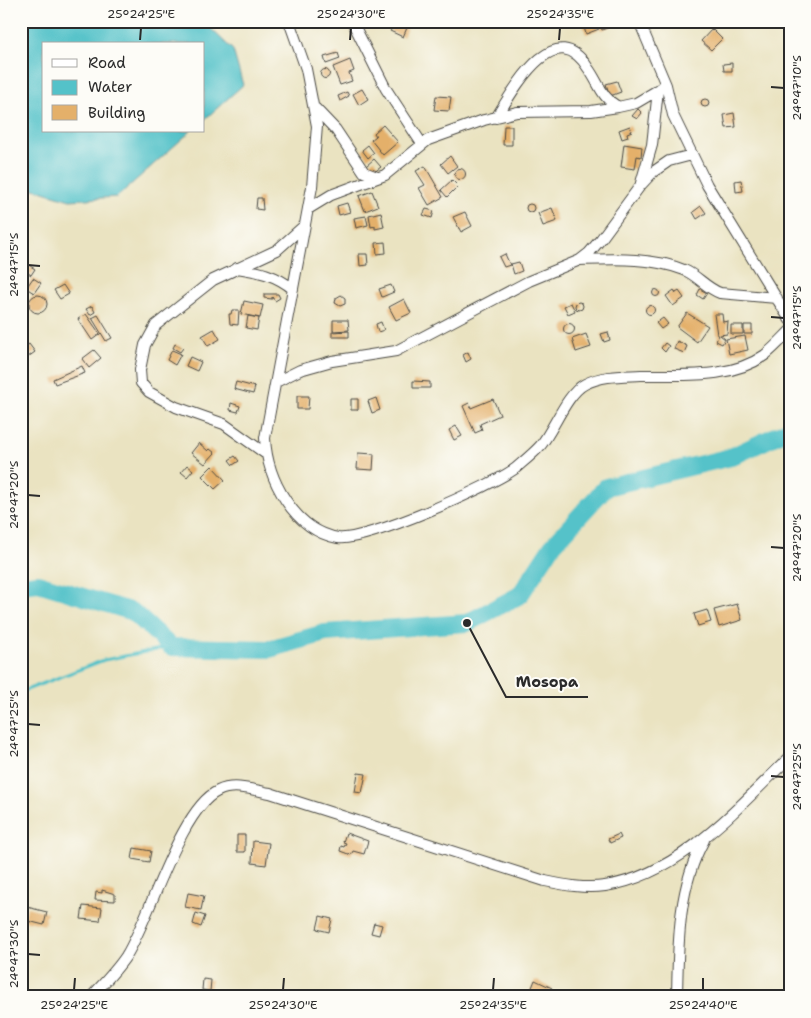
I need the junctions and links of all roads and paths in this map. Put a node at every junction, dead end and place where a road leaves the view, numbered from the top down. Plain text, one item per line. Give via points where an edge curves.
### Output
1 (289, 21) edge
2 (352, 21) edge
3 (639, 21) edge
4 (662, 87) junction
5 (618, 107) junction
6 (315, 108) junction
7 (496, 118) junction
8 (422, 144) junction
9 (692, 155) junction
10 (377, 178) junction
11 (640, 186) junction
12 (308, 208) junction
13 (305, 225) junction
14 (580, 260) junction
15 (236, 268) junction
16 (293, 289) junction
17 (777, 298) junction
18 (790, 320) edge
19 (790, 331) edge
20 (276, 382) junction
21 (266, 454) junction
22 (790, 757) edge
23 (705, 839) junction
24 (91, 997) edge
25 (677, 997) edge

1 - 6 street via 306,69
2 - 8 street via 386,89
3 - 4 street
4 - 5 street via 636,103
4 - 9 street
4 - 11 street via 652,145
5 - 7 street via 591,111 517,112
5 - 7 street via 602,94 580,57 568,50 557,50 544,55 529,68
6 - 10 street via 336,130 364,172
6 - 12 street via 317,126
7 - 8 street
8 - 10 street
9 - 11 street via 669,161
9 - 17 street
10 - 12 street
11 - 14 street via 601,239
12 - 13 street
13 - 15 street via 277,250
13 - 16 street
14 - 17 street via 623,260 677,267 720,293
14 - 20 street via 529,281 396,351 332,361 300,370
15 - 16 street via 267,274
15 - 21 street via 213,280 156,325 145,345 141,383 149,392 176,407 235,430
16 - 20 street
17 - 18 street
19 - 21 street via 766,354 748,366 733,370 607,376 583,385 541,445 515,468 487,486 356,537 328,535 298,514 282,495
20 - 21 street via 265,438
22 - 23 street
23 - 24 street via 646,874 605,886 572,886 488,864 270,793 238,787 219,790 197,808 126,956
23 - 25 street via 687,879 678,950

